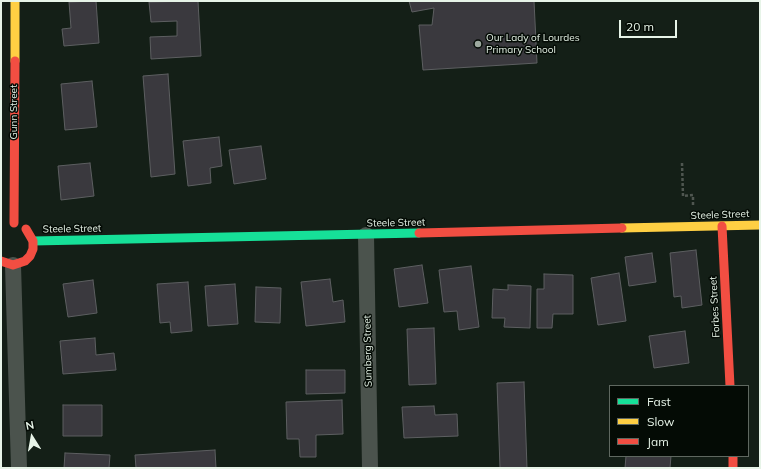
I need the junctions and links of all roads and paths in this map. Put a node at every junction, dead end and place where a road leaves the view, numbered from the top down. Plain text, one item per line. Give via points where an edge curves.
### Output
1 (15, 1) edge
2 (682, 163) dead end
3 (14, 223) junction
4 (760, 225) edge
5 (1, 226) edge
6 (722, 226) junction
7 (694, 227) junction
8 (366, 235) junction
9 (33, 241) junction
10 (7, 263) edge
11 (730, 385) edge
12 (733, 457) edge
13 (19, 468) edge
14 (370, 468) edge
15 (733, 468) edge

1 - 3 street, Gunn Street
2 - 7 path via 682,196 693,195
3 - 5 street
3 - 9 street via 24,227
4 - 6 street, Steele Street
6 - 7 street, Steele Street
6 - 11 street, Forbes Street
7 - 8 street, Steele Street
8 - 9 street, Steele Street
8 - 14 street, Sumberg Street
9 - 10 street via 30,256 25,261
10 - 13 street
12 - 15 street

